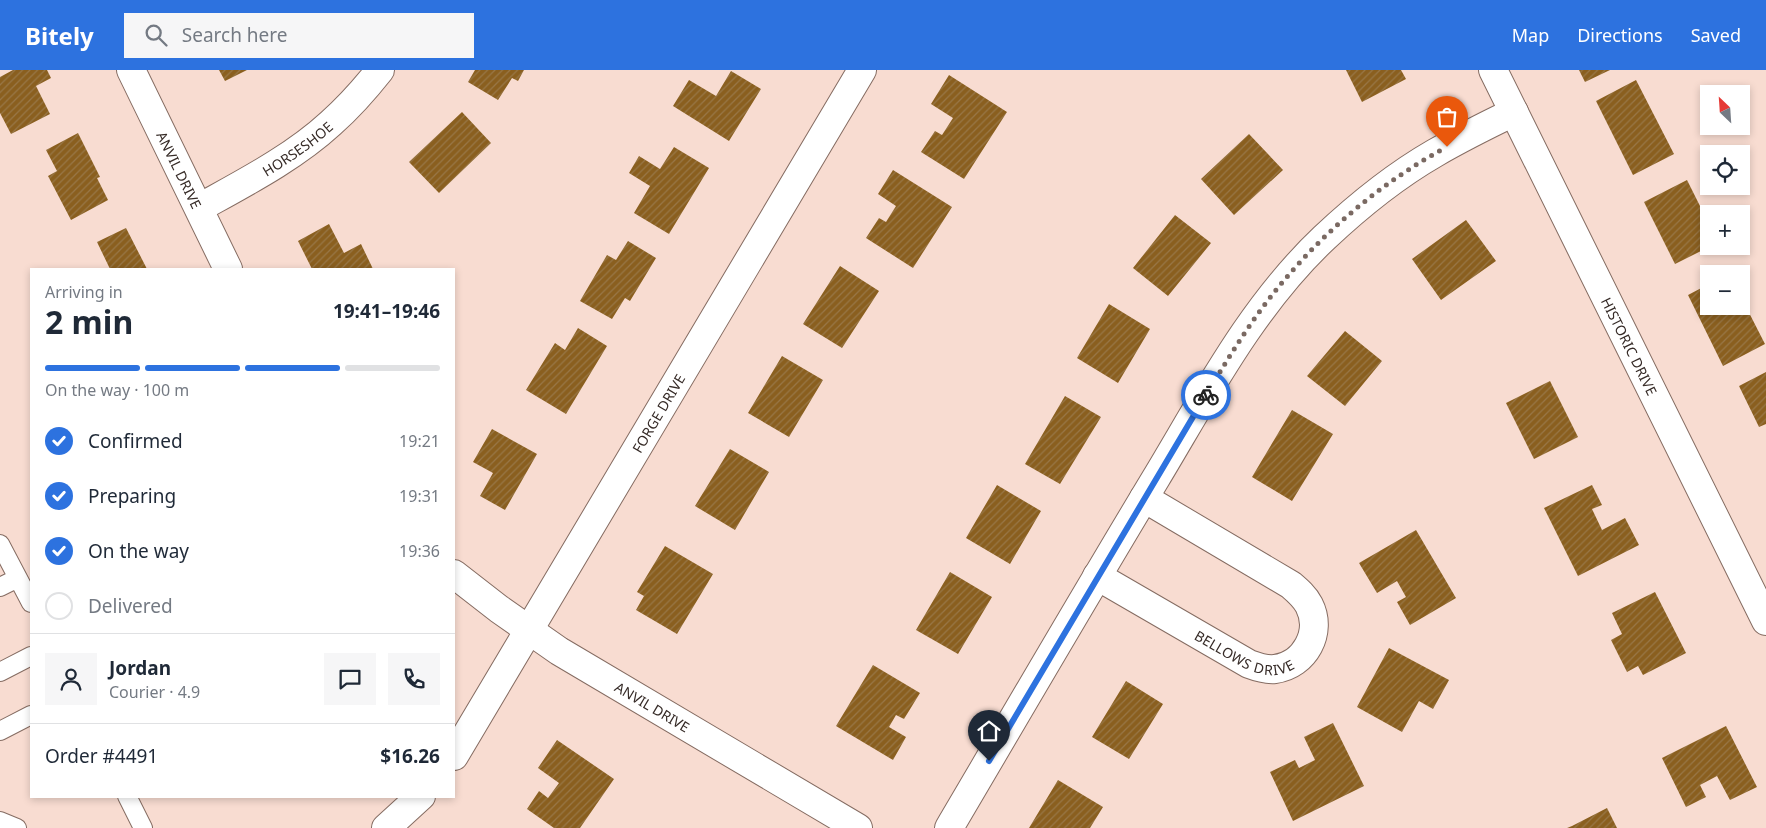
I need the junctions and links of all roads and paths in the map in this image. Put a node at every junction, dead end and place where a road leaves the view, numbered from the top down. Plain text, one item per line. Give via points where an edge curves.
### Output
1 (131, 70) edge
2 (380, 70) edge
3 (862, 70) edge
4 (1494, 70) edge
5 (1514, 112) junction
6 (199, 208) junction
7 (228, 268) edge
8 (1144, 498) junction
9 (0, 544) edge
10 (455, 575) edge
11 (1097, 576) junction
12 (18, 578) junction
13 (0, 587) edge
14 (30, 601) edge
15 (1766, 621) edge
16 (529, 631) junction
17 (30, 657) edge
18 (0, 672) edge
19 (30, 716) edge
20 (0, 731) edge
21 (455, 754) edge
22 (128, 798) edge
23 (418, 798) edge
24 (0, 821) edge
25 (17, 828) edge
26 (143, 828) edge
27 (386, 828) edge
28 (858, 828) edge
29 (950, 828) edge

1 - 6 street, ANVIL DRIVE
2 - 6 street, HORSESHOE via 330,125 263,172
3 - 16 street, FORGE DRIVE
4 - 5 street, HISTORIC DRIVE
5 - 8 street via 1402,174 1324,238 1294,269 1245,332
5 - 15 street, HISTORIC DRIVE
6 - 7 street, ANVIL DRIVE
8 - 11 street
8 - 11 street, BELLOWS DRIVE via 1301,594 1309,605 1314,624 1313,638 1308,647 1290,664 1275,669 1260,668
9 - 12 lane
10 - 16 street, ANVIL DRIVE
11 - 29 street
12 - 13 lane
12 - 14 lane
16 - 21 street, FORGE DRIVE
16 - 28 street, ANVIL DRIVE
17 - 18 lane
19 - 20 lane
22 - 26 lane
23 - 27 street
24 - 25 lane

